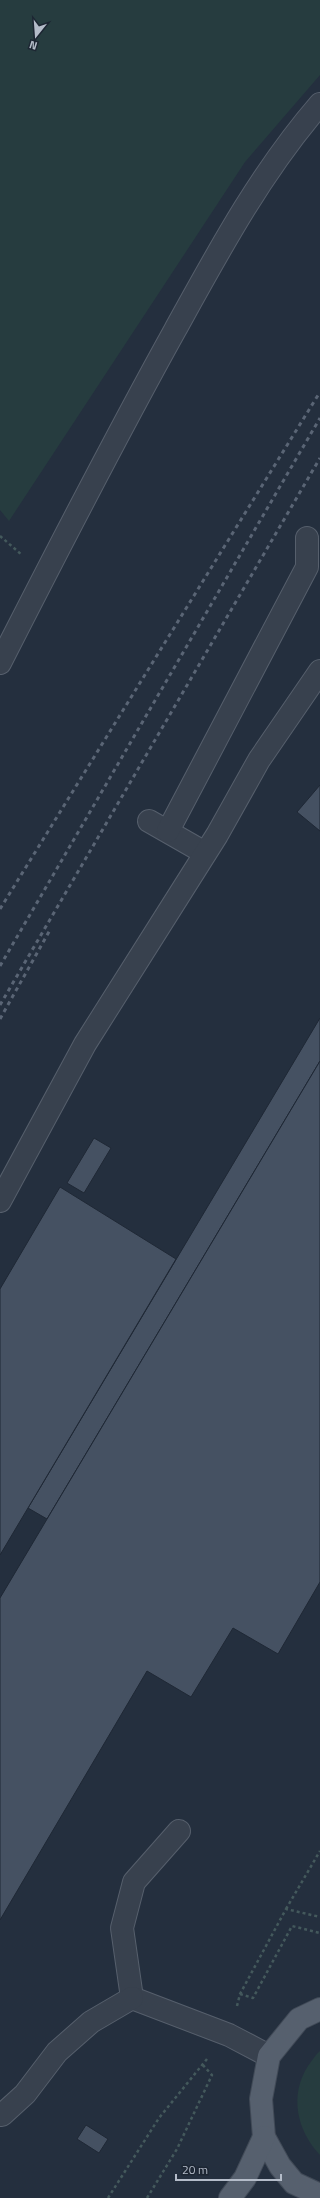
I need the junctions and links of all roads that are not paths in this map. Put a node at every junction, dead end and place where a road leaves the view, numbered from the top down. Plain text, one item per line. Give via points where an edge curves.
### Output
1 (320, 104) edge
2 (307, 538) dead end
3 (0, 663) edge
4 (320, 671) edge
5 (148, 821) dead end
6 (168, 832) junction
7 (205, 853) junction
8 (0, 1201) edge
9 (178, 1831) dead end
10 (132, 1998) junction
11 (320, 2009) edge
12 (269, 2056) junction
13 (0, 2115) edge
14 (264, 2137) junction
15 (320, 2195) edge
16 (230, 2198) edge

1 - 3 street via 302,124 246,205 202,281 104,458
2 - 6 street via 307,567
4 - 7 street via 259,760
5 - 6 street
6 - 7 street
7 - 8 street via 85,1044
9 - 10 street via 134,1882 122,1928
10 - 12 street via 229,2035
10 - 13 street via 91,2022 57,2052 25,2094
11 - 12 main road via 299,2019
12 - 14 main road via 261,2099
14 - 15 main road via 280,2166 294,2183
14 - 16 main road via 245,2178

